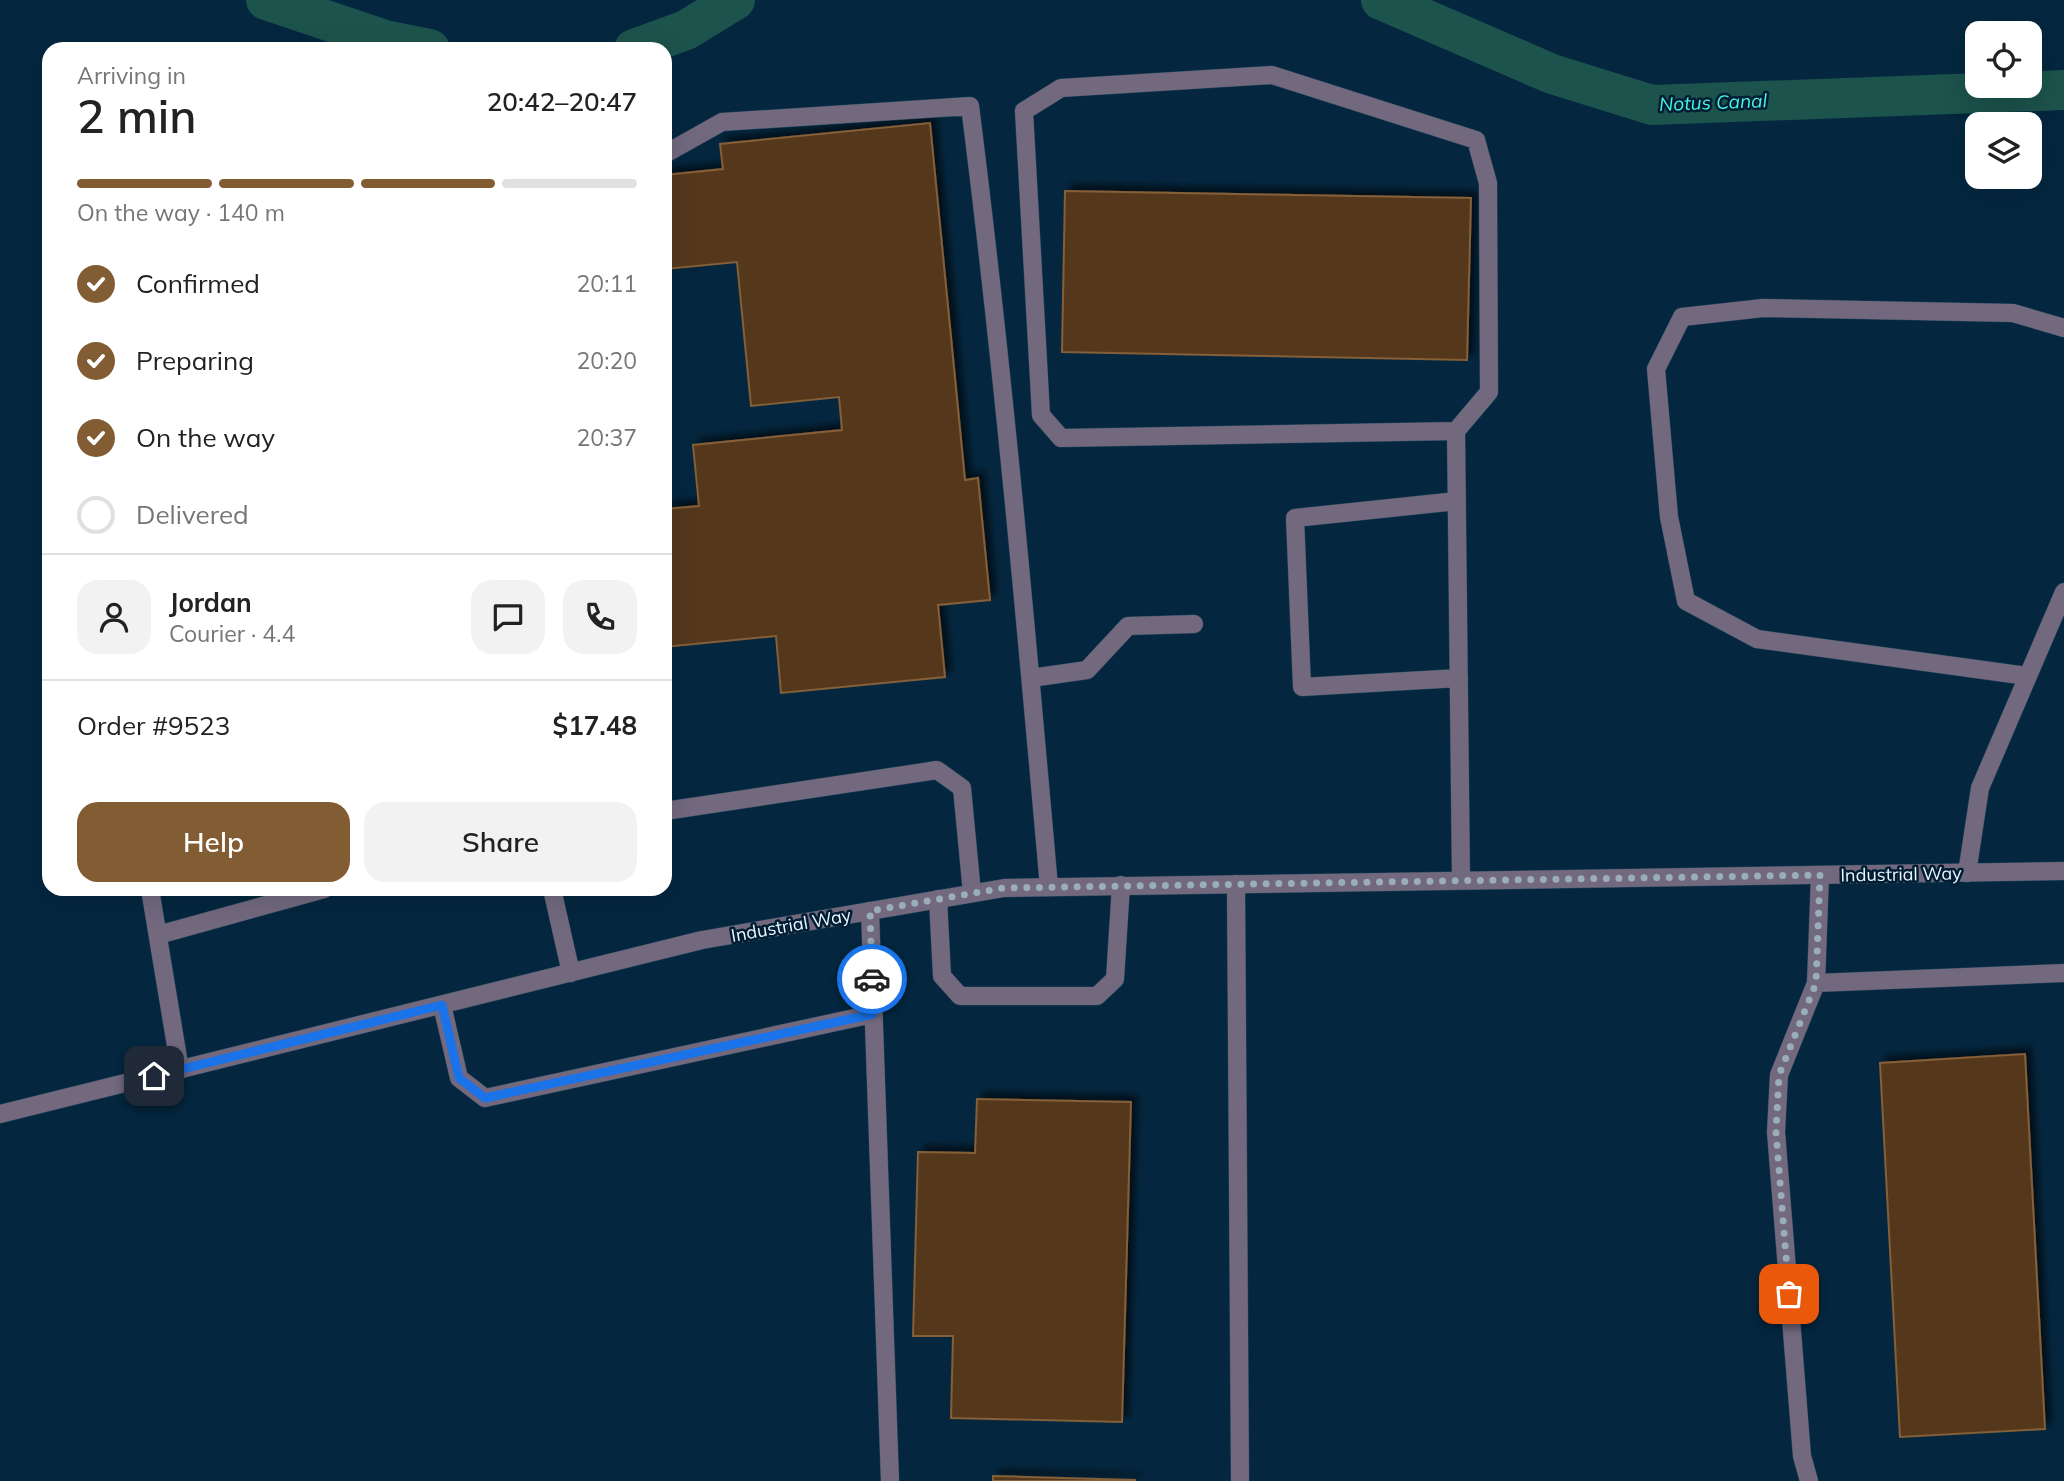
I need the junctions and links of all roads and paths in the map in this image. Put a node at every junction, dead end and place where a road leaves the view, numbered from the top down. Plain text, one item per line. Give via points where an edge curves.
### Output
1 (672, 150) edge
2 (2064, 328) edge
3 (1456, 430) junction
4 (1457, 501) junction
5 (2064, 592) edge
6 (1194, 624) dead end
7 (2027, 676) junction
8 (1031, 678) junction
9 (1459, 678) junction
10 (672, 810) edge
11 (2064, 871) edge
12 (1967, 873) junction
13 (1820, 875) junction
14 (1461, 880) junction
15 (1236, 884) junction
16 (1121, 886) junction
17 (1049, 887) junction
18 (972, 893) junction
19 (151, 896) edge
20 (299, 896) edge
21 (554, 896) edge
22 (938, 899) junction
23 (870, 911) junction
24 (158, 935) junction
25 (572, 973) junction
26 (2064, 973) edge
27 (1816, 983) junction
28 (442, 1005) junction
29 (873, 1014) junction
30 (180, 1070) junction
31 (0, 1114) edge
32 (890, 1481) edge
33 (1240, 1481) edge
34 (1809, 1481) edge

1 - 8 street via 722,122 970,106
2 - 7 street via 2013,313 1763,308 1682,317 1656,369 1669,517 1686,601 1757,639
3 - 3 street via 1061,438 1041,415 1024,111 1061,88 1272,75 1476,141 1488,183 1489,392
3 - 4 street
4 - 9 street
4 - 9 street via 1295,518 1301,687
5 - 7 street
6 - 8 street via 1128,626 1087,670
7 - 12 street via 1980,788
8 - 17 street
9 - 14 street
10 - 18 street via 937,770 962,788
11 - 12 street, Industrial Way
12 - 13 street, Industrial Way
13 - 14 street, Industrial Way
13 - 27 street
14 - 15 street, Industrial Way
15 - 16 street, Industrial Way
15 - 33 street
16 - 17 street, Industrial Way
16 - 22 street via 1115,979 1097,996 960,996 942,976
17 - 18 street, Industrial Way
18 - 22 street, Industrial Way
19 - 24 street
20 - 24 street
21 - 25 street
22 - 23 street, Industrial Way
23 - 25 street, Industrial Way via 702,940
23 - 29 street
24 - 30 street
25 - 28 street, Industrial Way
26 - 27 street
27 - 34 street via 1779,1075 1776,1132 1802,1456
28 - 29 street via 459,1078 485,1098
28 - 30 street, Industrial Way
29 - 32 street
30 - 31 street, Industrial Way

